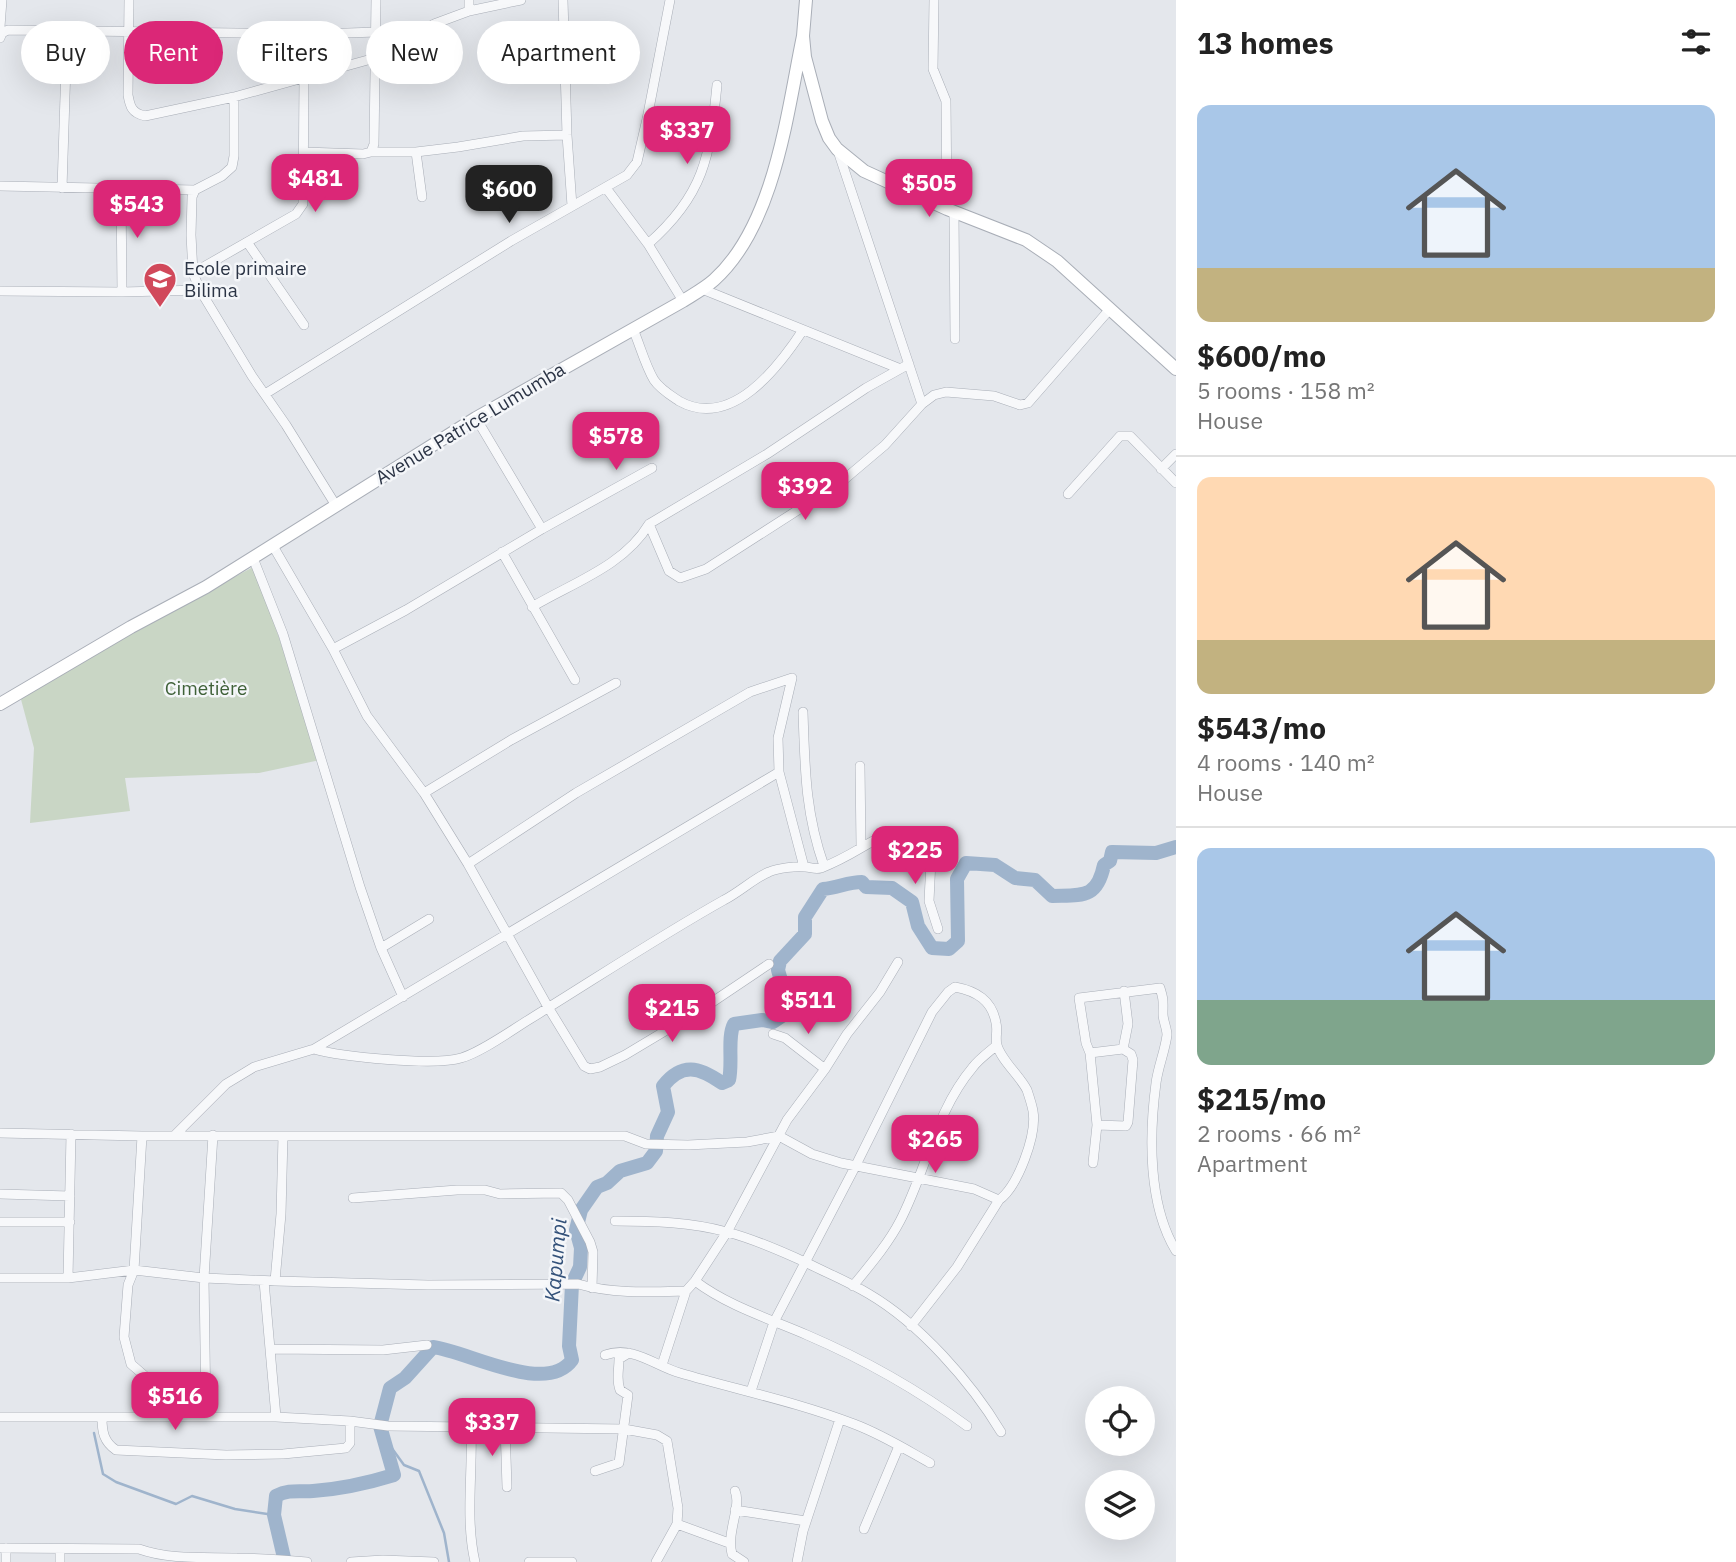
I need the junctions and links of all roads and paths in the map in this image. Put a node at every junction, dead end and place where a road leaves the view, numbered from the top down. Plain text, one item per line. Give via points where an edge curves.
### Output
1 (2, 0) edge
2 (129, 0) edge
3 (376, 0) edge
4 (469, 0) edge
5 (521, 0) edge
6 (563, 0) edge
7 (670, 0) edge
8 (806, 0) edge
9 (934, 0) edge
10 (469, 11) junction
11 (128, 21) edge
12 (377, 21) edge
13 (440, 21) edge
14 (0, 27) edge
15 (124, 31) edge
16 (223, 31) edge
17 (366, 32) edge
18 (803, 36) junction
19 (0, 38) edge
20 (65, 84) edge
21 (127, 84) edge
22 (285, 84) edge
23 (304, 84) edge
24 (375, 84) edge
25 (717, 85) dead end
26 (234, 97) junction
27 (567, 135) junction
28 (837, 149) junction
29 (304, 152) junction
30 (371, 152) junction
31 (416, 152) junction
32 (0, 186) edge
33 (62, 188) junction
34 (606, 188) junction
35 (121, 189) junction
36 (195, 190) junction
37 (422, 197) dead end
38 (572, 206) junction
39 (950, 211) junction
40 (247, 242) junction
41 (648, 244) junction
42 (193, 273) junction
43 (702, 289) junction
44 (0, 290) edge
45 (200, 290) junction
46 (122, 292) junction
47 (683, 300) junction
48 (1110, 309) junction
49 (304, 325) dead end
50 (633, 329) junction
51 (803, 330) junction
52 (955, 339) dead end
53 (909, 364) junction
54 (898, 368) junction
55 (1176, 369) edge
56 (265, 394) junction
57 (922, 404) junction
58 (476, 418) junction
59 (1176, 454) edge
60 (652, 468) dead end
61 (1161, 469) junction
62 (1176, 483) edge
63 (1068, 494) dead end
64 (335, 504) junction
65 (649, 524) junction
66 (542, 529) junction
67 (273, 545) junction
68 (502, 552) junction
69 (253, 558) junction
70 (532, 607) junction
71 (333, 649) junction
72 (575, 680) dead end
73 (616, 683) dead end
74 (0, 704) edge
75 (803, 712) dead end
76 (860, 766) dead end
77 (779, 772) junction
78 (424, 793) junction
79 (932, 840) junction
80 (861, 847) junction
81 (952, 849) dead end
82 (468, 864) junction
83 (824, 866) junction
84 (804, 867) junction
85 (429, 919) dead end
86 (938, 929) dead end
87 (508, 934) junction
88 (381, 948) junction
89 (898, 962) dead end
90 (769, 964) dead end
91 (1124, 991) junction
92 (403, 997) junction
93 (548, 1007) junction
94 (1167, 1033) junction
95 (773, 1034) dead end
96 (1176, 1042) edge
97 (997, 1045) junction
98 (314, 1049) junction
99 (1123, 1049) junction
100 (1090, 1053) junction
101 (825, 1069) junction
102 (1097, 1125) junction
103 (0, 1132) edge
104 (71, 1134) junction
105 (175, 1135) junction
106 (214, 1135) junction
107 (142, 1136) junction
108 (283, 1136) junction
109 (779, 1136) junction
110 (1093, 1163) dead end
111 (855, 1167) junction
112 (918, 1178) junction
113 (0, 1194) edge
114 (70, 1196) junction
115 (353, 1198) dead end
116 (999, 1200) junction
117 (615, 1221) dead end
118 (0, 1222) edge
119 (70, 1222) junction
120 (727, 1231) junction
121 (1176, 1251) edge
122 (805, 1262) junction
123 (134, 1270) junction
124 (0, 1278) edge
125 (68, 1278) junction
126 (204, 1278) junction
127 (264, 1281) junction
128 (275, 1281) junction
129 (695, 1281) junction
130 (853, 1286) junction
131 (592, 1288) junction
132 (686, 1291) junction
133 (774, 1322) junction
134 (911, 1326) junction
135 (427, 1345) dead end
136 (270, 1349) junction
137 (629, 1353) junction
138 (605, 1355) dead end
139 (662, 1365) junction
140 (751, 1391) junction
141 (206, 1416) junction
142 (0, 1417) edge
143 (192, 1417) junction
144 (276, 1417) junction
145 (102, 1418) junction
146 (840, 1419) junction
147 (350, 1421) junction
148 (967, 1426) dead end
149 (471, 1427) junction
150 (505, 1427) junction
151 (624, 1429) junction
152 (1001, 1433) dead end
153 (899, 1446) junction
154 (930, 1463) dead end
155 (595, 1471) dead end
156 (507, 1487) dead end
157 (735, 1491) dead end
158 (735, 1510) junction
159 (806, 1521) junction
160 (677, 1524) junction
161 (864, 1529) dead end
162 (729, 1543) junction
163 (3, 1548) edge
164 (60, 1549) junction
165 (798, 1558) edge
166 (383, 1561) edge
167 (6, 1562) edge
168 (60, 1562) edge
169 (307, 1562) edge
170 (351, 1562) edge
171 (434, 1562) edge
172 (475, 1562) edge
173 (529, 1562) edge
174 (572, 1562) edge
175 (656, 1562) edge
176 (744, 1562) edge
177 (807, 1562) edge

1 - 14 street
2 - 11 street
3 - 12 street
4 - 10 street
5 - 10 street
6 - 27 street
7 - 34 street via 637,162 627,175
8 - 18 street
9 - 39 street via 933,69 946,101
10 - 13 street
15 - 19 street via 8,30
16 - 17 street
18 - 28 street via 822,121
18 - 43 street, Avenue Patrice Lumumba via 762,207 739,250
20 - 33 street
21 - 26 street via 130,106 145,116
22 - 26 street
23 - 29 street
24 - 30 street
25 - 41 street via 708,153 695,187 681,211
26 - 36 street via 232,167
27 - 31 street via 523,136
27 - 38 street
28 - 39 street via 864,171
28 - 53 street
29 - 30 street
29 - 40 street via 303,204 296,214
30 - 31 street
31 - 37 street
32 - 33 street
33 - 35 street
34 - 38 street
34 - 41 street
35 - 36 street
35 - 46 street
36 - 42 street via 190,205
38 - 56 street
39 - 48 street via 1026,240
39 - 52 street
40 - 42 street
40 - 49 street
41 - 47 street
42 - 45 street
43 - 47 street, Avenue Patrice Lumumba
43 - 51 street
44 - 46 street
45 - 46 street
45 - 56 street
47 - 50 street, Avenue Patrice Lumumba
48 - 55 street
48 - 57 street via 1028,403 946,392
50 - 51 street via 655,380 670,395 702,409 733,403 770,374
50 - 58 street, Avenue Patrice Lumumba
51 - 54 street
53 - 54 street
53 - 57 street
54 - 65 street
56 - 64 street
57 - 65 street via 885,445 840,483 691,576 674,576
58 - 64 street, Avenue Patrice Lumumba
58 - 66 street
59 - 61 street
60 - 66 street
61 - 62 street
61 - 63 street via 1130,436 1119,436
64 - 67 street, Avenue Patrice Lumumba
65 - 70 street via 623,555
66 - 68 street
67 - 69 street, Avenue Patrice Lumumba
67 - 71 street
68 - 70 street
68 - 71 street
69 - 74 street, Avenue Patrice Lumumba
69 - 88 street via 283,634
70 - 72 street
71 - 78 street via 367,716
73 - 78 street
75 - 83 street via 806,794
76 - 80 street
77 - 82 street via 778,738 792,678 750,692 576,793
77 - 84 street
77 - 87 street
78 - 82 street
79 - 80 street via 904,832 873,839
79 - 81 street
79 - 86 street via 929,901
80 - 83 street
82 - 87 street
83 - 84 street
84 - 93 street via 769,872
85 - 88 street
87 - 92 street
87 - 93 street
88 - 92 street
89 - 101 street
90 - 93 street via 600,1068 584,1066
91 - 94 street via 1160,988
91 - 99 street via 1128,1024
91 - 100 street via 1079,998
92 - 98 street
93 - 98 street via 462,1058 391,1059
94 - 96 street
94 - 121 street via 1154,1104 1154,1192
95 - 101 street
97 - 111 street via 996,1023 986,999 955,987 948,992 932,1012
97 - 112 street via 974,1065 950,1099
97 - 116 street via 1026,1090 1034,1112 1020,1169 1010,1192
98 - 105 street via 254,1067 226,1084
99 - 100 street
99 - 102 street via 1133,1059 1128,1122 1126,1126
100 - 102 street
101 - 109 street
102 - 110 street
103 - 104 street
104 - 107 street
104 - 114 street
105 - 106 street
105 - 107 street
106 - 108 street
106 - 126 street
107 - 123 street
108 - 109 street via 625,1136 646,1144 670,1145
108 - 128 street
109 - 111 street via 812,1154
109 - 120 street
111 - 112 street
111 - 122 street
112 - 116 street via 974,1189
112 - 130 street via 889,1240
113 - 114 street
114 - 119 street
115 - 131 street via 457,1190 561,1193 590,1242
116 - 134 street via 957,1267
117 - 120 street
118 - 119 street
119 - 125 street
120 - 122 street
120 - 129 street
122 - 130 street
122 - 133 street
123 - 125 street
123 - 126 street
123 - 143 street via 128,1284 124,1337 131,1364
124 - 125 street
126 - 127 street
126 - 141 street
127 - 128 street
127 - 136 street
128 - 131 street via 578,1284
129 - 132 street
129 - 133 street
130 - 134 street
131 - 132 street
132 - 139 street
133 - 140 street
133 - 148 street via 901,1382
134 - 152 street via 969,1387
135 - 136 street via 383,1350
136 - 144 street
137 - 138 street
137 - 139 street
137 - 151 street via 618,1359 617,1380 628,1395
139 - 140 street
140 - 146 street
141 - 143 street
141 - 144 street
142 - 145 street
143 - 145 street
144 - 147 street
145 - 147 street via 106,1442 116,1450 200,1455 346,1448
146 - 153 street
146 - 159 street
147 - 149 street
149 - 150 street
149 - 172 street
150 - 151 street
150 - 156 street
151 - 155 street via 618,1463
151 - 160 street via 667,1441
153 - 154 street
153 - 161 street
157 - 158 street
158 - 159 street
158 - 162 street
159 - 165 street
160 - 162 street
160 - 175 street
162 - 176 street via 732,1554
163 - 164 street
163 - 167 street
164 - 168 street
164 - 169 street via 139,1549 178,1557
165 - 177 street
166 - 170 street
166 - 171 street
173 - 174 street

